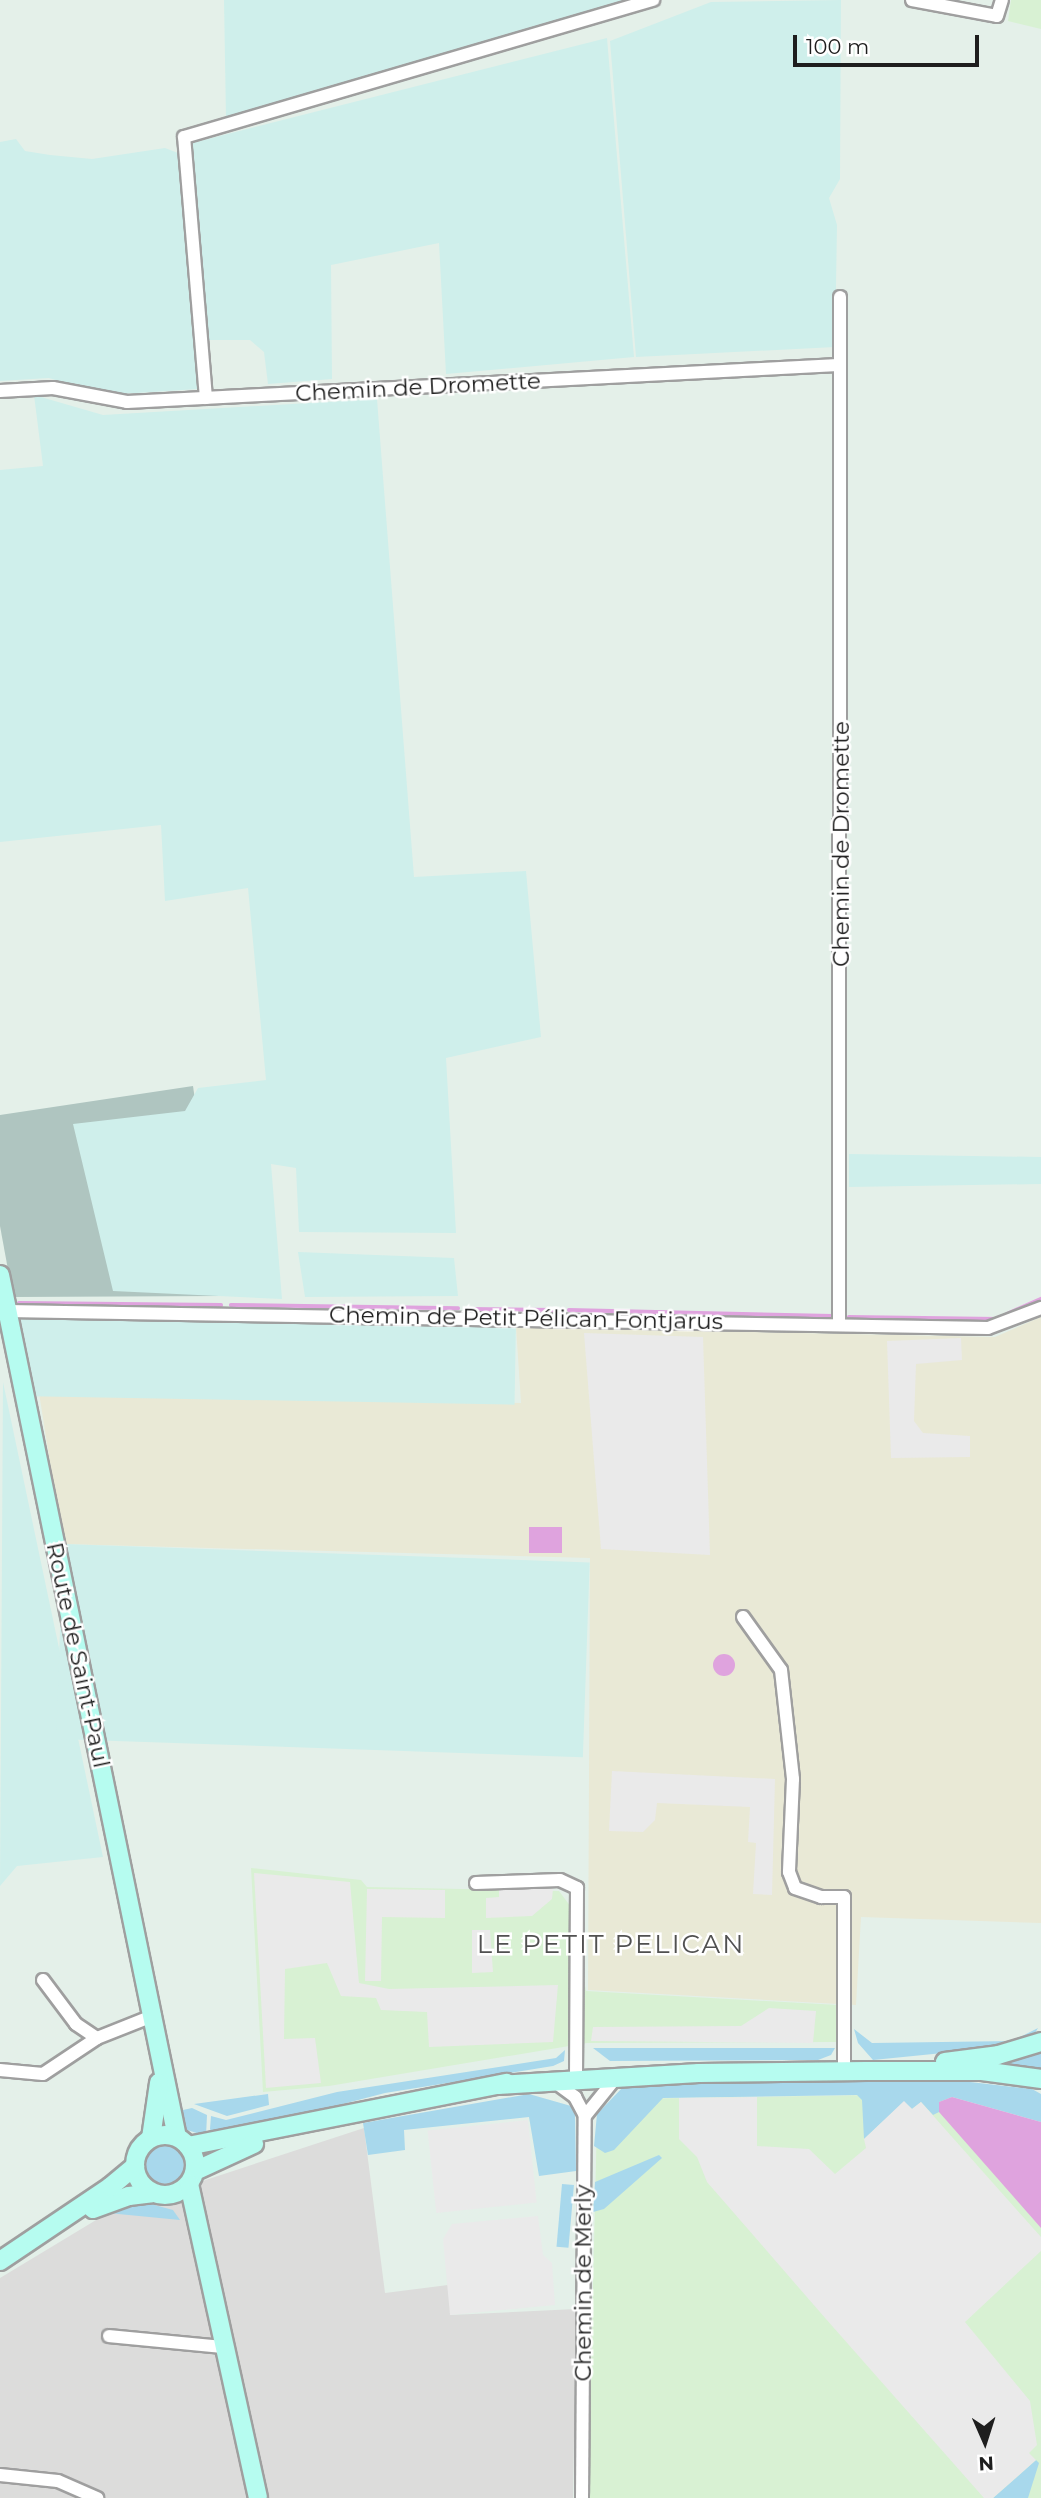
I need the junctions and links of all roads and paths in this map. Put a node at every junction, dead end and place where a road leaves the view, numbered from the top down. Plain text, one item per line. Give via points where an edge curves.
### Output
1 (653, 0) edge
2 (912, 0) edge
3 (1002, 0) edge
4 (841, 297) dead end
5 (838, 365) junction
6 (0, 391) edge
7 (206, 398) junction
8 (0, 1275) edge
9 (1041, 1308) edge
10 (7, 1311) junction
11 (839, 1324) junction
12 (743, 1617) dead end
13 (476, 1883) dead end
14 (43, 1980) dead end
15 (155, 2015) junction
16 (159, 2034) junction
17 (97, 2038) junction
18 (1041, 2042) edge
19 (0, 2070) edge
20 (844, 2071) junction
21 (866, 2071) junction
22 (576, 2072) junction
23 (699, 2073) junction
24 (614, 2080) junction
25 (1041, 2080) edge
26 (556, 2083) junction
27 (498, 2085) junction
28 (585, 2116) junction
29 (286, 2130) junction
30 (151, 2138) junction
31 (183, 2142) junction
32 (135, 2166) junction
33 (192, 2178) junction
34 (159, 2195) junction
35 (46, 2232) junction
36 (202, 2246) junction
37 (0, 2261) edge
38 (109, 2336) dead end
39 (224, 2347) junction
40 (0, 2475) edge
41 (97, 2498) edge
42 (258, 2498) edge
43 (582, 2498) edge

1 - 7 street via 184,137
2 - 3 street via 996,16
4 - 5 street, Chemin de Dromette
5 - 7 street, Chemin de Dromette
5 - 11 street, Chemin de Dromette via 843,1043
6 - 7 street, Chemin de Dromette via 53,388 127,402
8 - 10 main road, Route de Saint-Paul
9 - 11 street, Chemin de Petit Pélican Fontjarus via 988,1328
10 - 11 street, Chemin de Petit Pélican Fontjarus
10 - 15 main road, Route de Saint-Paul
12 - 20 street via 781,1671 793,1779 789,1872 795,1888 821,1897 844,1897
13 - 22 street via 560,1881 577,1888
14 - 17 street via 76,2024
15 - 16 main road, Route de Saint-Paul
15 - 17 street
16 - 30 main road, Route de Saint-Paul
16 - 31 main road, Route de Saint-Paul via 168,2108
17 - 19 street via 43,2074
18 - 21 main road via 998,2055
20 - 21 main road
20 - 23 main road
21 - 25 main road via 982,2071
22 - 23 main road via 636,2068
22 - 27 main road
23 - 24 main road
24 - 26 main road
24 - 28 street
26 - 27 main road
26 - 28 street via 575,2097
27 - 29 main road
28 - 43 street, Chemin de Merly
29 - 31 main road
29 - 33 main road
30 - 31 main road
30 - 32 main road via 140,2147
31 - 33 main road
32 - 34 main road via 141,2185
32 - 35 main road
33 - 34 main road
33 - 36 main road
34 - 35 main road via 107,2202
34 - 36 main road via 185,2213
35 - 37 main road
36 - 39 main road
38 - 39 street
39 - 42 main road
40 - 41 street via 58,2481

